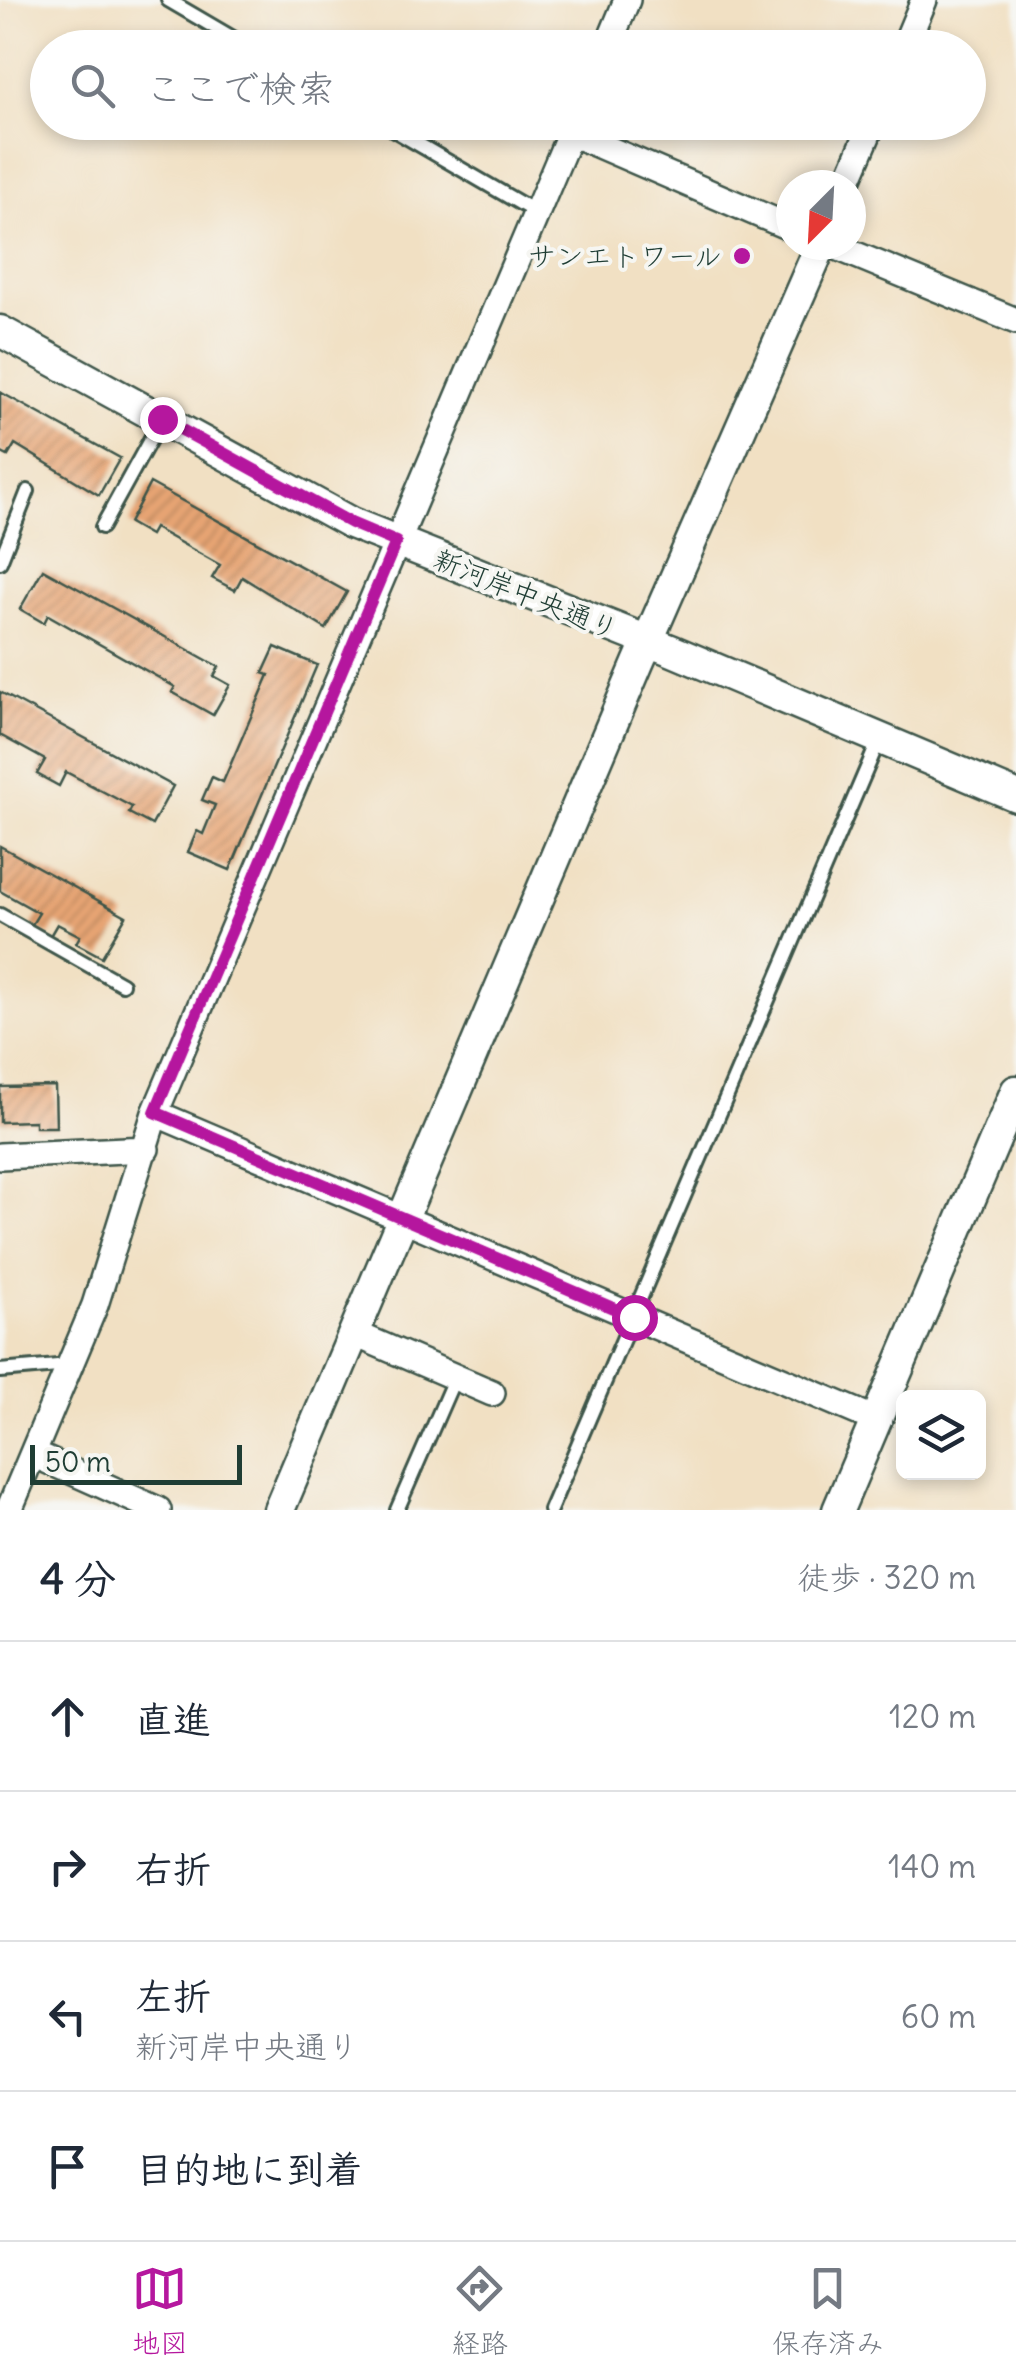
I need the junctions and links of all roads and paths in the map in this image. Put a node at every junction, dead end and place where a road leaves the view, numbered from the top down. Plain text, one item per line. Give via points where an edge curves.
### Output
1 (168, 0) edge
2 (627, 0) edge
3 (924, 0) edge
4 (219, 30) edge
5 (614, 30) edge
6 (912, 30) edge
7 (411, 140) edge
8 (568, 140) edge
9 (599, 140) edge
10 (865, 140) edge
11 (852, 170) edge
12 (537, 213) junction
13 (776, 221) edge
14 (866, 259) edge
15 (814, 260) edge
16 (1016, 321) edge
17 (0, 331) edge
18 (162, 419) junction
19 (28, 491) dead end
20 (102, 528) dead end
21 (396, 542) junction
22 (0, 562) edge
23 (648, 642) junction
24 (880, 738) junction
25 (1016, 796) edge
26 (0, 915) edge
27 (122, 984) dead end
28 (1016, 1091) edge
29 (155, 1112) junction
30 (146, 1149) junction
31 (0, 1156) edge
32 (401, 1218) junction
33 (634, 1317) junction
34 (352, 1333) junction
35 (69, 1365) junction
36 (0, 1370) edge
37 (455, 1377) junction
38 (492, 1393) dead end
39 (876, 1420) junction
40 (33, 1454) junction
41 (10, 1510) edge
42 (158, 1510) edge
43 (279, 1510) edge
44 (397, 1510) edge
45 (550, 1510) edge
46 (838, 1510) edge

1 - 4 lane
2 - 5 street
3 - 6 street
7 - 12 lane
8 - 12 street
9 - 13 street
10 - 11 street
12 - 21 street
14 - 16 street
15 - 23 street
17 - 18 street, 新河岸中央通り
18 - 20 lane
18 - 21 street, 新河岸中央通り
19 - 22 lane
21 - 23 street, 新河岸中央通り
21 - 29 street
23 - 24 street, 新河岸中央通り
23 - 32 street
24 - 25 street, 新河岸中央通り
24 - 33 lane
26 - 27 lane
28 - 39 street
29 - 30 street
29 - 32 street
30 - 31 street
30 - 35 street
32 - 33 street
32 - 34 street
33 - 39 street
33 - 45 lane
34 - 37 street
34 - 43 street
35 - 36 lane
35 - 40 street
37 - 38 street
37 - 44 lane
39 - 46 street
40 - 41 street
40 - 42 street

